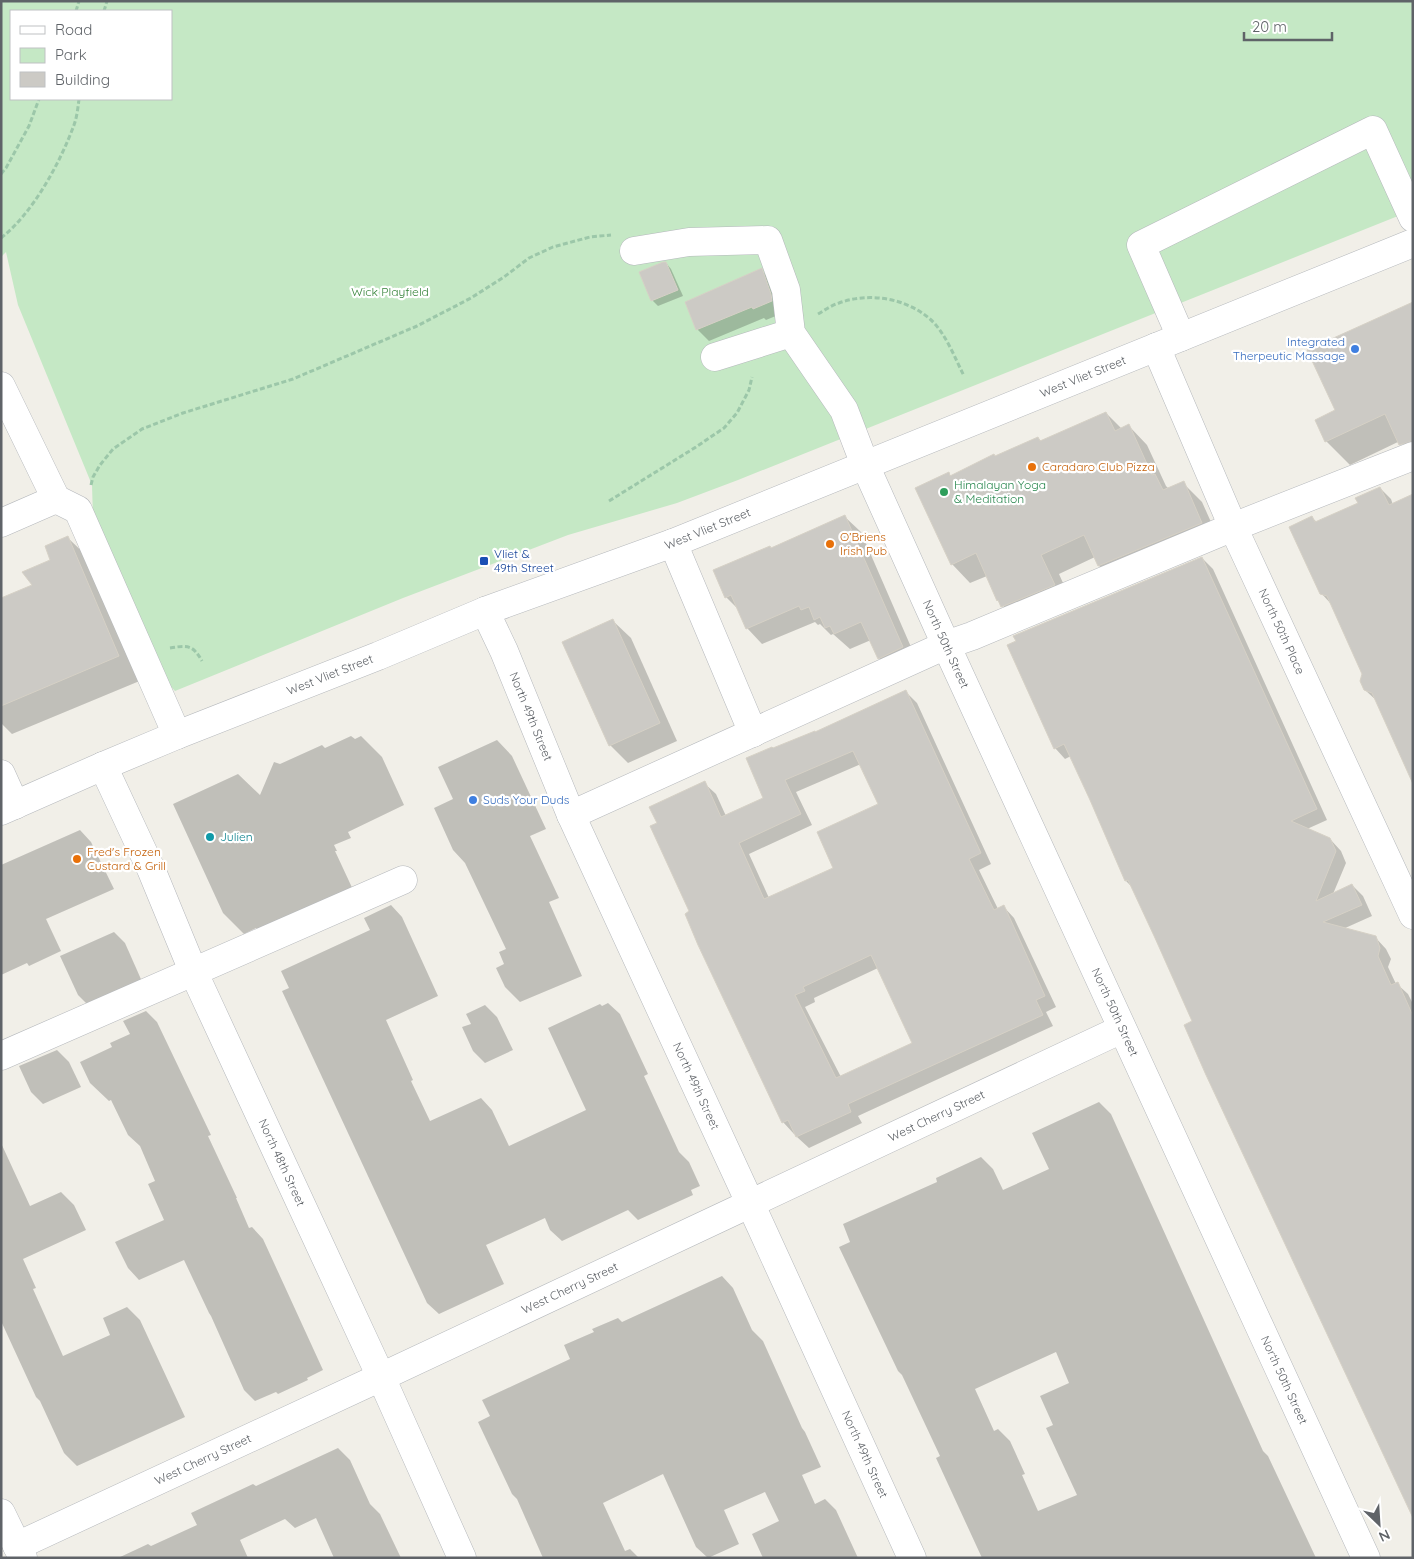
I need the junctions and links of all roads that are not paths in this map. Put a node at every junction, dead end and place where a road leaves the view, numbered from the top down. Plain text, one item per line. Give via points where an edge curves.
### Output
1 (1413, 218) edge
2 (1413, 243) edge
3 (634, 251) road end
4 (791, 332) junction
5 (1168, 342) junction
6 (714, 357) dead end
7 (1, 386) edge
8 (1413, 456) edge
9 (865, 465) junction
10 (56, 499) junction
11 (1, 523) edge
12 (1233, 527) junction
13 (673, 543) junction
14 (485, 611) junction
15 (946, 645) junction
16 (753, 733) junction
17 (177, 735) junction
18 (103, 766) junction
19 (1, 774) edge
20 (8, 808) edge
21 (571, 815) junction
22 (403, 880) dead end
23 (1413, 915) edge
24 (193, 972) junction
25 (1122, 1028) junction
26 (1, 1056) edge
27 (750, 1203) junction
28 (381, 1377) junction
29 (1, 1513) edge
30 (20, 1552) edge
31 (462, 1558) edge
32 (912, 1558) edge
33 (1366, 1558) edge

1 - 5 street, North 50th Place via 1373,130 1141,245
2 - 5 street, West Vliet Street
3 - 4 street via 689,242 768,240 786,290
4 - 6 street
4 - 9 street, North 50th Street via 844,410
5 - 9 street, West Vliet Street
5 - 12 street, North 50th Place
7 - 10 street
8 - 12 street
9 - 13 street, West Vliet Street
9 - 15 street, North 50th Street
10 - 11 street
10 - 17 street via 78,510
12 - 15 street
12 - 23 street, North 50th Place
13 - 14 street, West Vliet Street
13 - 16 street
14 - 17 street, West Vliet Street
14 - 21 street, North 49th Street
15 - 16 street
15 - 25 street, North 50th Street
16 - 21 street
17 - 18 street, West Vliet Street
18 - 20 street, West Vliet Street
18 - 24 street, North 48th Street via 151,869
19 - 20 street
21 - 27 street, North 49th Street
22 - 24 street
24 - 26 street
24 - 28 street, North 48th Street
25 - 27 street, West Cherry Street
25 - 33 street, North 50th Street
27 - 28 street, West Cherry Street
27 - 32 street, North 49th Street
28 - 30 street, West Cherry Street
28 - 31 street, North 48th Street
29 - 30 street

